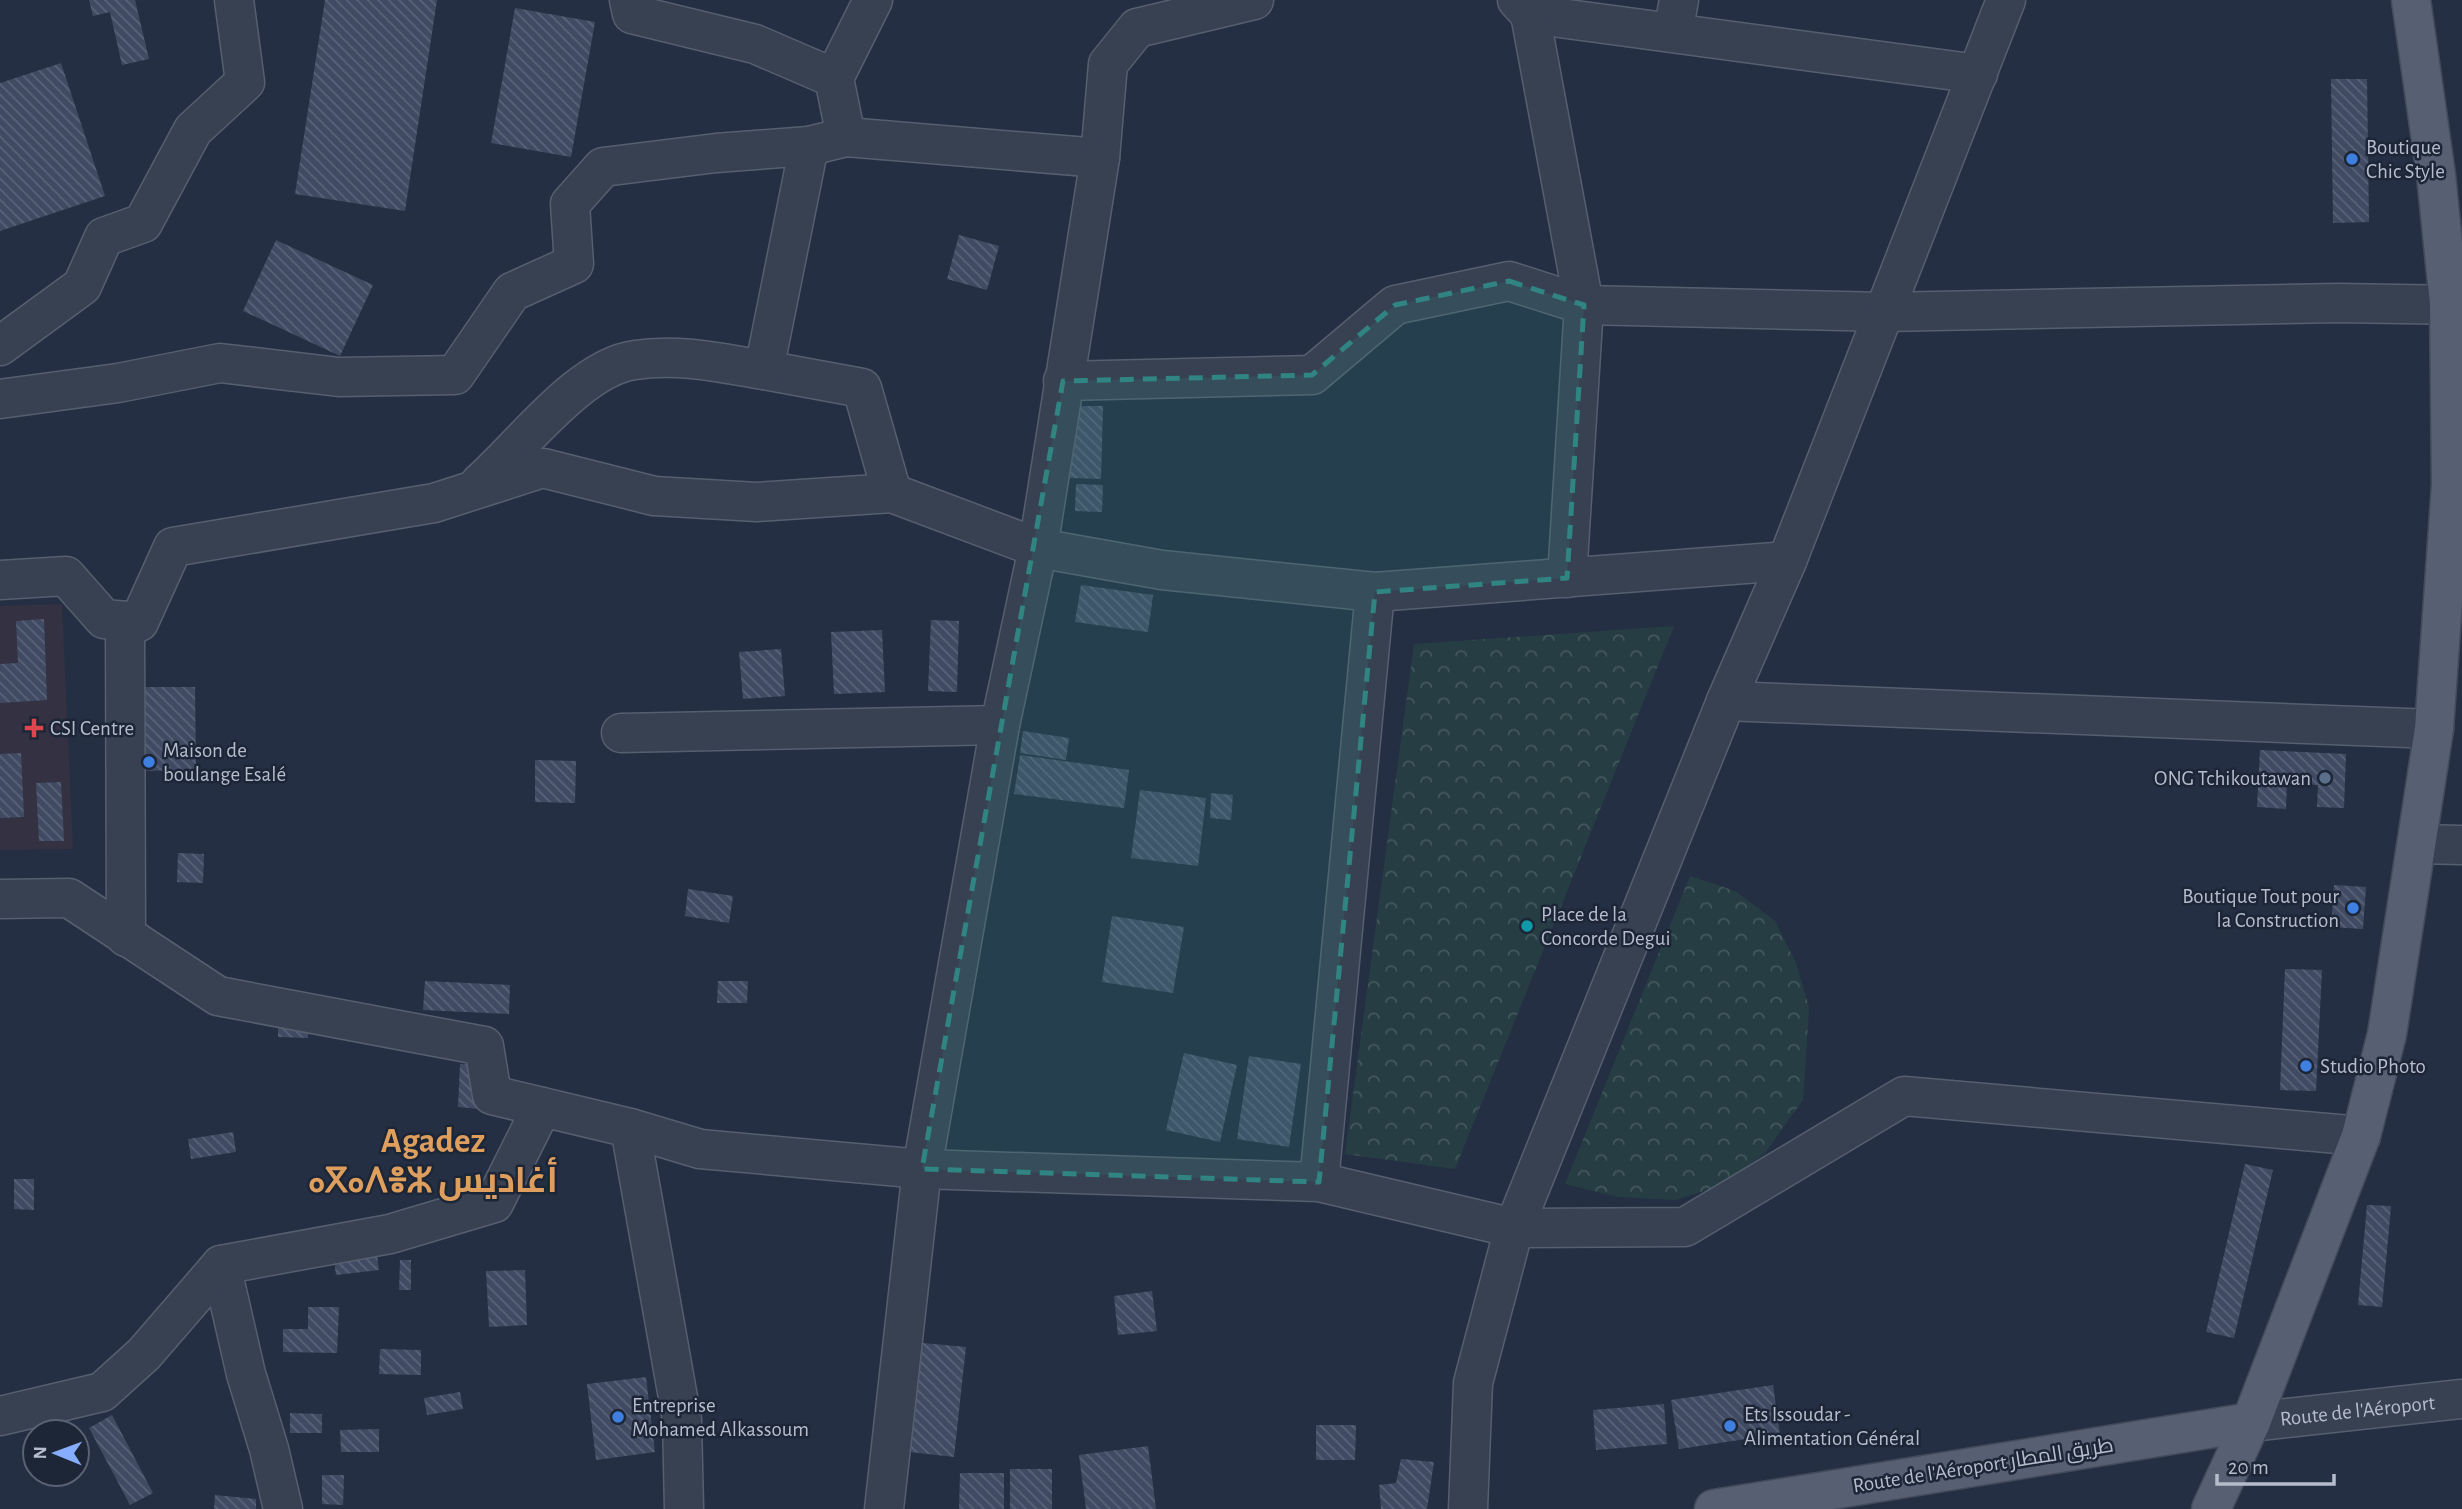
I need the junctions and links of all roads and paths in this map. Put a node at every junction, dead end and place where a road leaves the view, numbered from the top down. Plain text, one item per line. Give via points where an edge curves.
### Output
1 (234, 0) edge
2 (629, 0) edge
3 (873, 0) edge
4 (1254, 0) edge
5 (2006, 0) edge
6 (2411, 0) edge
7 (1523, 7) edge
8 (1676, 16) edge
9 (1978, 74) junction
10 (834, 78) junction
11 (846, 137) junction
12 (809, 146) junction
13 (1100, 158) junction
14 (2455, 304) edge
15 (1584, 305) junction
16 (1885, 313) junction
17 (0, 346) edge
18 (764, 370) junction
19 (1063, 381) junction
20 (0, 399) edge
21 (470, 492) junction
22 (892, 493) junction
23 (1038, 548) junction
24 (1787, 561) junction
25 (1567, 578) junction
26 (0, 580) edge
27 (1375, 592) junction
28 (125, 621) junction
29 (1726, 701) junction
30 (1000, 724) junction
31 (2434, 729) junction
32 (621, 733) dead end
33 (2417, 844) junction
34 (2462, 845) edge
35 (0, 899) edge
36 (126, 936) junction
37 (542, 1107) junction
38 (630, 1128) junction
39 (2361, 1136) junction
40 (922, 1170) junction
41 (1319, 1182) junction
42 (1514, 1227) junction
43 (221, 1265) junction
44 (2462, 1399) edge
45 (0, 1416) edge
46 (2251, 1422) junction
47 (283, 1509) edge
48 (684, 1509) edge
49 (884, 1509) edge
50 (1468, 1509) edge
51 (1714, 1509) edge
52 (2211, 1509) edge

1 - 17 street via 245,82 193,130 143,223 104,237 82,286
2 - 10 street via 632,14 755,44
3 - 10 street
4 - 13 street via 1137,28 1108,64
5 - 9 street
6 - 14 main road
7 - 8 street
7 - 15 street
8 - 9 street
9 - 16 street
10 - 11 street
11 - 12 street
11 - 13 street
12 - 18 street
12 - 20 street via 603,167 570,204 574,264 512,292 455,375 339,377 219,362 118,383
13 - 19 street
14 - 16 street
14 - 31 main road via 2451,485
15 - 16 street
15 - 19 street via 1508,281 1395,305 1312,375
15 - 25 street
16 - 24 street
18 - 21 street via 684,357 632,360 594,377 555,408
18 - 22 street via 862,388
19 - 23 street
21 - 22 street via 542,468 654,496 757,502
21 - 28 street via 434,503 173,548 139,622
22 - 23 street
23 - 27 street via 1162,570
23 - 30 street
24 - 25 street
24 - 29 street
25 - 27 street
26 - 28 street via 66,576 104,619
27 - 41 street
28 - 36 street
29 - 31 street
29 - 42 street
30 - 32 street
30 - 40 street
31 - 33 main road
33 - 34 street
33 - 39 main road via 2387,1034
35 - 36 street via 69,898
36 - 37 street via 218,996 484,1046 492,1095
37 - 38 street
37 - 43 street via 494,1203 390,1234
38 - 40 street via 700,1149
38 - 48 street via 682,1420
39 - 42 street via 1904,1096 1685,1227
39 - 46 main road
40 - 41 street
40 - 49 street
41 - 42 street
42 - 50 street via 1473,1383
43 - 45 street via 144,1354 102,1392
43 - 47 street
44 - 46 street, Route de l'Aéroport
46 - 51 main road, Route de l'Aéroport طريق المطار
46 - 52 main road

